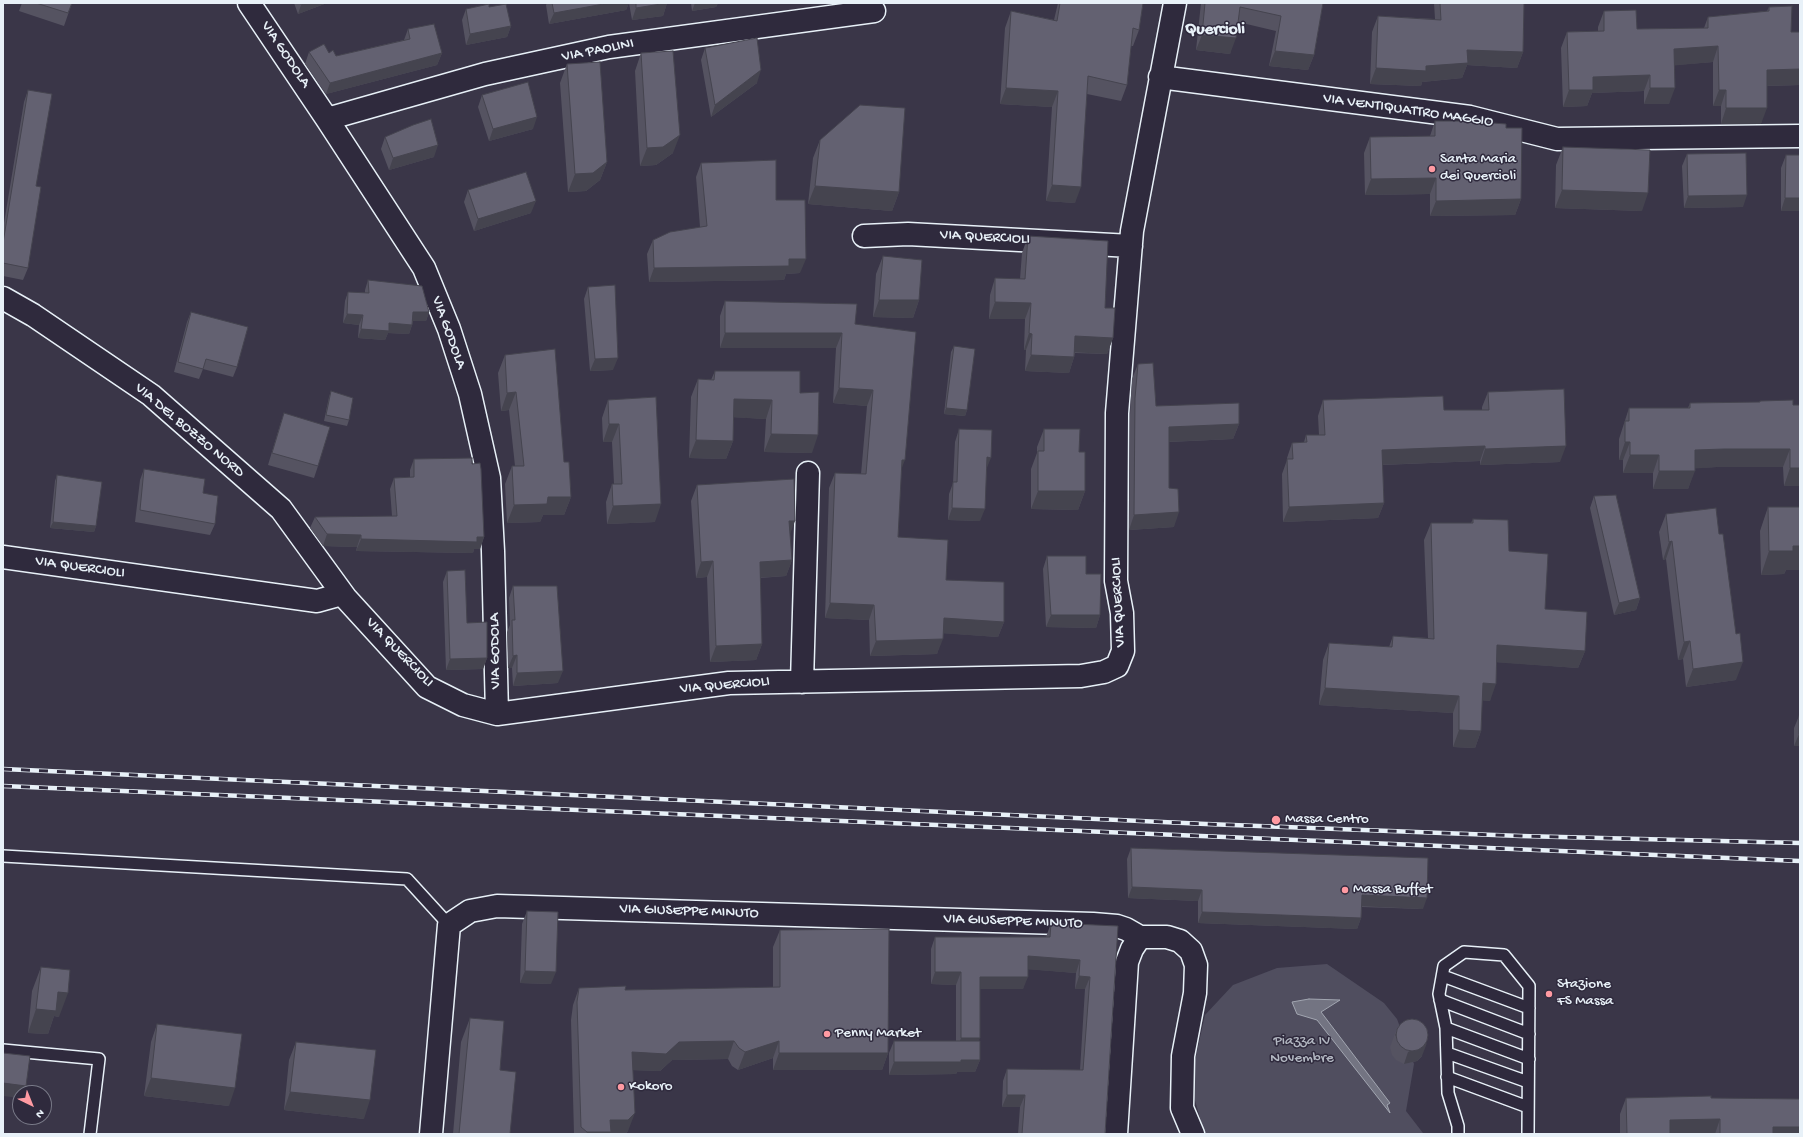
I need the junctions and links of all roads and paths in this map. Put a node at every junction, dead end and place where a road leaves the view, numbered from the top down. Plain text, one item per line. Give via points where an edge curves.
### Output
1 (249, 3) edge
2 (1175, 3) edge
3 (874, 11) dead end
4 (1160, 77) junction
5 (328, 119) junction
6 (1800, 136) edge
7 (864, 236) dead end
8 (1131, 246) junction
9 (3, 298) edge
10 (808, 473) dead end
11 (3, 557) edge
12 (345, 597) junction
13 (802, 682) junction
14 (497, 714) junction
15 (3, 856) edge
16 (449, 925) junction
17 (1140, 937) junction
18 (1442, 976) junction
19 (1440, 1000) junction
20 (1529, 1008) junction
21 (1446, 1028) junction
22 (1529, 1034) junction
23 (3, 1050) edge
24 (1447, 1053) junction
25 (1528, 1059) junction
26 (1448, 1077) junction
27 (1528, 1082) junction
28 (1528, 1107) junction
29 (90, 1134) edge
30 (431, 1134) edge
31 (1116, 1134) edge
32 (1193, 1134) edge
33 (1458, 1134) edge
34 (1528, 1134) edge

1 - 5 street, VIA GODOLA
2 - 4 street, VIA QUERCIOLI
3 - 5 street, VIA PAOLINI via 609,47 485,74
4 - 6 street, VIA VENTIQUATTRO MAGGIO via 1470,117 1557,139
4 - 8 street, VIA QUERCIOLI
5 - 14 street, VIA GODOLA via 424,268 449,329 470,394 489,478
7 - 8 street, VIA QUERCIOLI via 908,234
8 - 13 street, VIA QUERCIOLI via 1117,414 1116,581 1122,613 1123,651 1117,666 1104,672 1081,676
9 - 12 street, VIA DEL BOZZO NORD via 151,395 280,509
10 - 13 street
11 - 12 street, VIA QUERCIOLI via 317,601 342,594
12 - 14 street, VIA QUERCIOLI via 427,686 463,705
13 - 14 street, VIA QUERCIOLI via 729,683
15 - 16 lane via 407,879
16 - 17 street, VIA GIUSEPPE MINUTO via 470,911 497,906 1093,924 1117,926
16 - 30 street
17 - 31 street via 1127,962
17 - 32 street via 1167,937 1180,941 1191,951 1196,965 1195,993 1183,1056 1182,1108
18 - 19 lane
18 - 20 lane
18 - 20 lane via 1444,966 1464,952 1504,955 1529,986
19 - 21 lane
19 - 22 lane
20 - 22 lane
21 - 24 lane
21 - 25 lane
22 - 25 lane
23 - 29 lane via 99,1059
24 - 26 lane
24 - 27 lane
25 - 27 lane
26 - 28 lane
26 - 33 lane via 1448,1093
27 - 28 lane
28 - 34 lane

